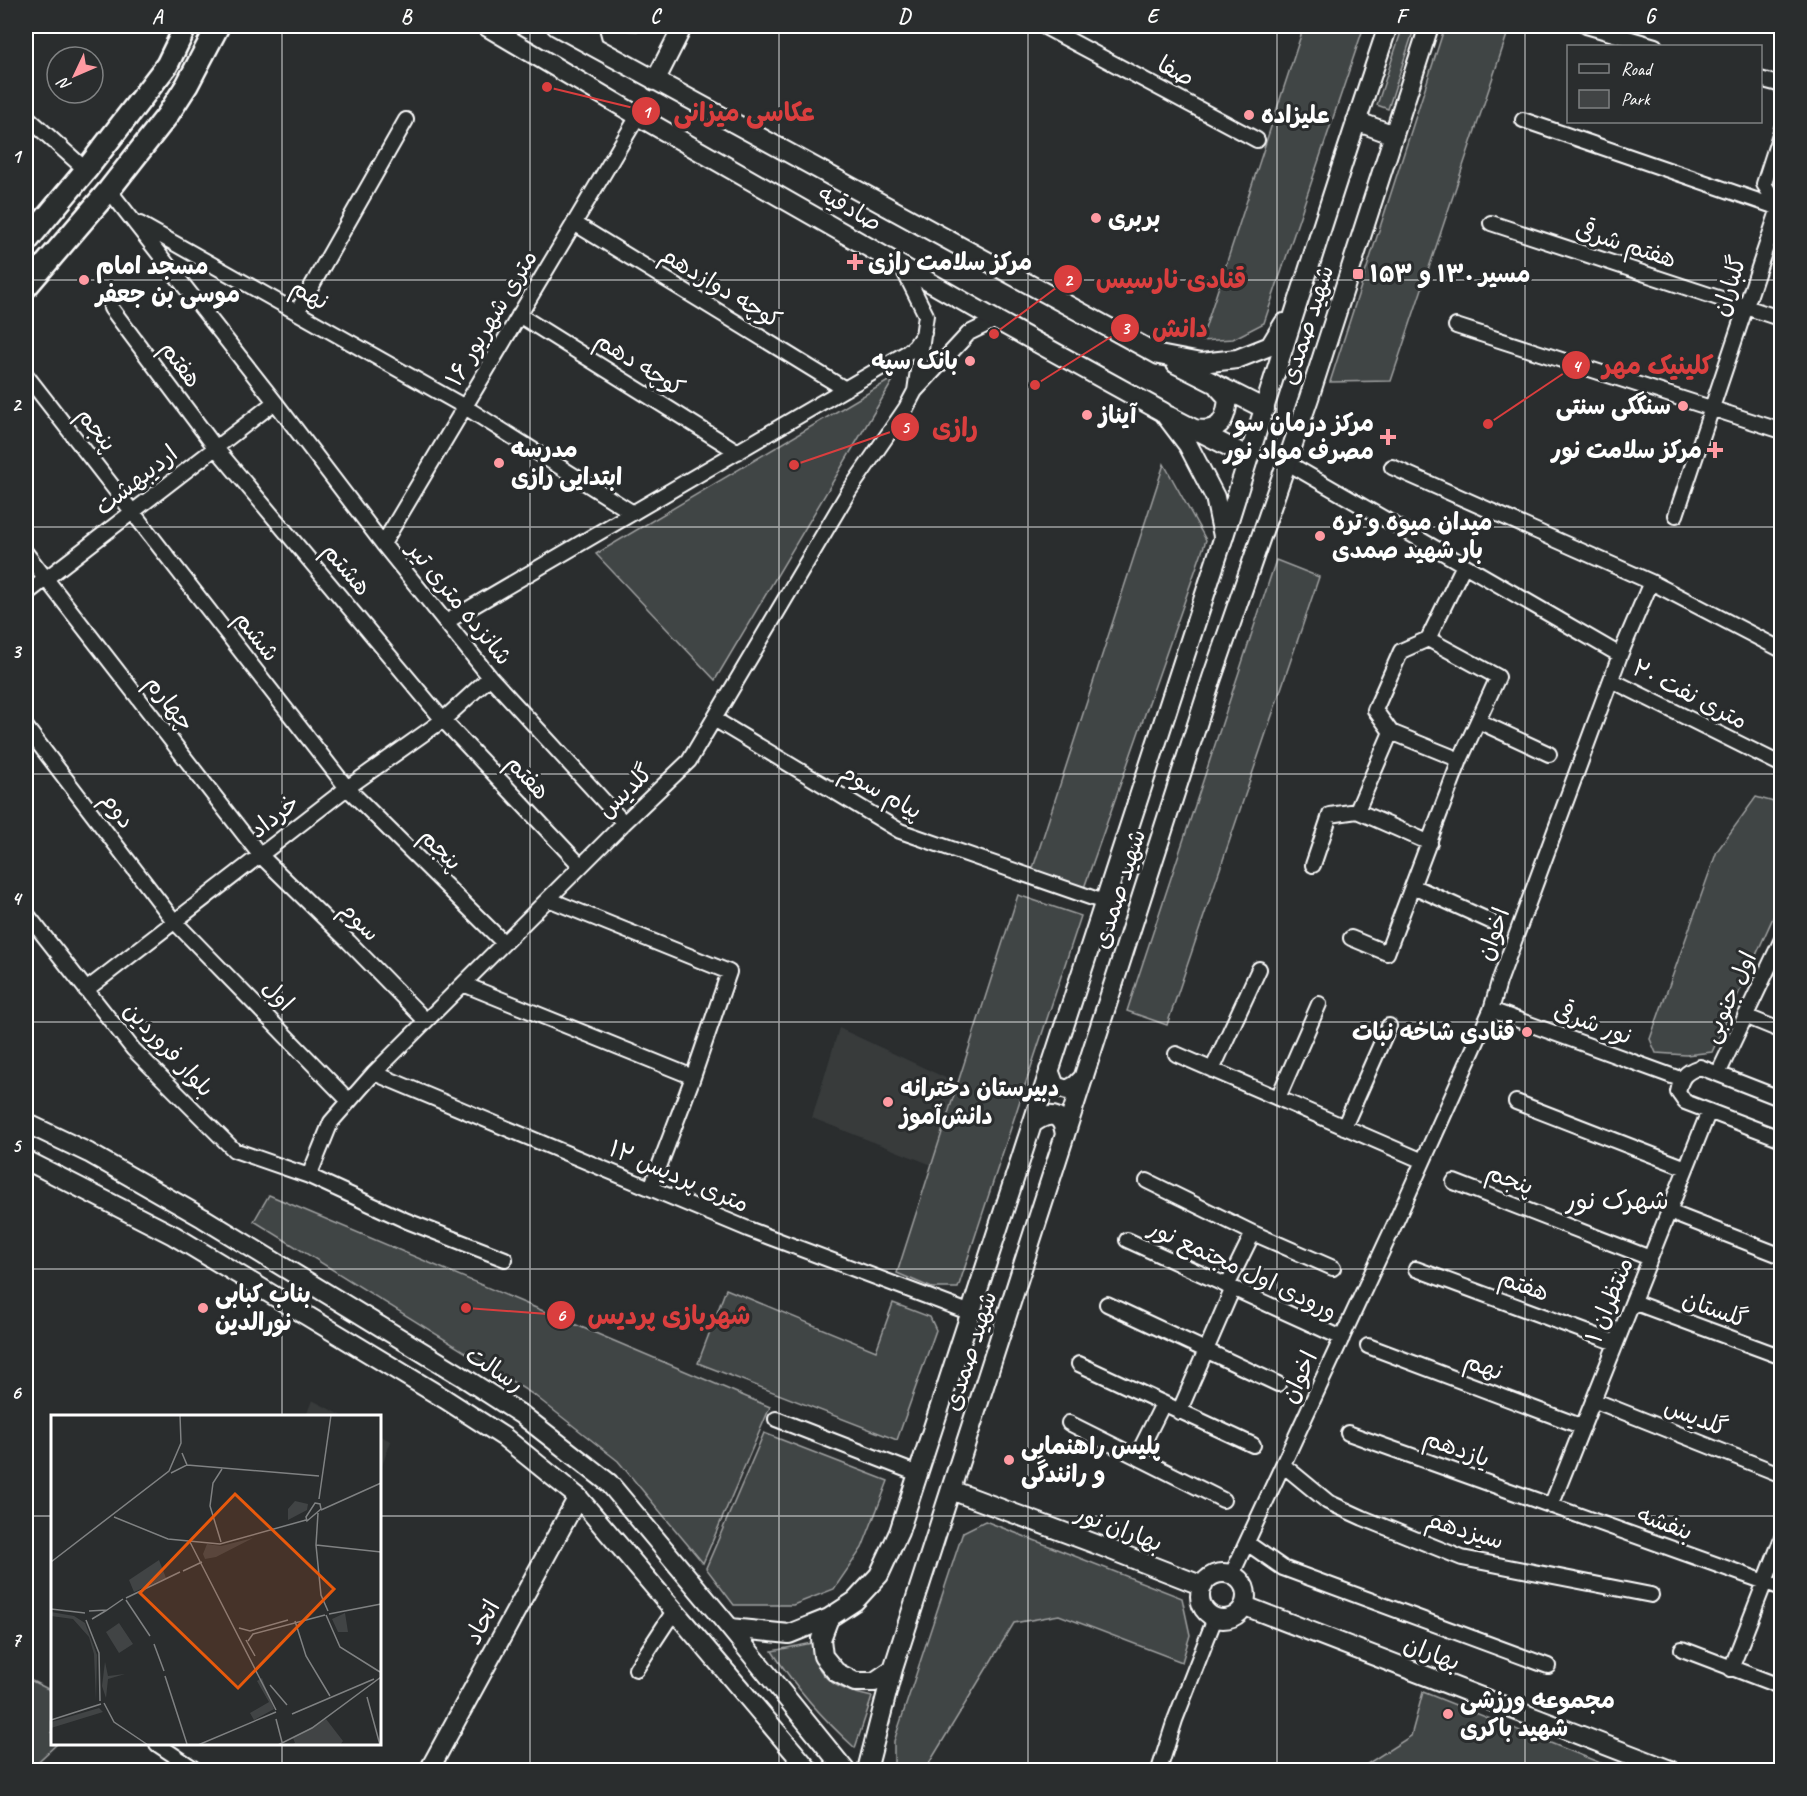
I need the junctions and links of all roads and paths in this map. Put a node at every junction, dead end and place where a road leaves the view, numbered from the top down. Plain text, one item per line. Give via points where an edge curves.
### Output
1 (186, 26) edge
2 (218, 26) edge
3 (486, 26) edge
4 (556, 26) edge
5 (590, 26) edge
6 (683, 26) edge
7 (1043, 26) edge
8 (1388, 26) edge
9 (1429, 26) edge
10 (1586, 26) edge
11 (1652, 45) edge
12 (596, 48) junction
13 (1762, 79) edge
14 (655, 81) junction
15 (1782, 85) edge
16 (26, 116) edge
17 (638, 116) junction
18 (406, 120) dead end
19 (1523, 120) dead end
20 (1356, 121) junction
21 (1782, 128) edge
22 (1394, 135) junction
23 (1257, 140) dead end
24 (86, 170) junction
25 (109, 190) junction
26 (1781, 208) edge
27 (133, 220) junction
28 (574, 223) junction
29 (1491, 223) dead end
30 (26, 242) edge
31 (901, 265) junction
32 (26, 287) edge
33 (1295, 307) junction
34 (1746, 307) junction
35 (111, 308) dead end
36 (297, 312) junction
37 (519, 315) junction
38 (1782, 319) edge
39 (996, 320) junction
40 (1456, 326) dead end
41 (924, 333) junction
42 (1159, 355) junction
43 (26, 375) edge
44 (1218, 387) junction
45 (845, 389) junction
46 (915, 391) junction
47 (275, 402) junction
48 (465, 407) junction
49 (1265, 409) junction
50 (1712, 409) junction
51 (1163, 412) junction
52 (1192, 429) junction
53 (1782, 431) edge
54 (216, 447) junction
55 (738, 452) junction
56 (1249, 457) junction
57 (1286, 462) junction
58 (1392, 467) dead end
59 (132, 512) junction
60 (633, 513) junction
61 (1676, 515) dead end
62 (1224, 539) junction
63 (383, 544) junction
64 (26, 553) edge
65 (1464, 565) junction
66 (45, 579) junction
67 (1651, 582) junction
68 (26, 594) edge
69 (446, 622) junction
70 (1428, 639) junction
71 (1782, 650) edge
72 (1620, 655) junction
73 (490, 677) junction
74 (1611, 680) junction
75 (714, 719) junction
76 (443, 720) junction
77 (1478, 721) junction
78 (26, 727) edge
79 (1391, 732) junction
80 (1549, 754) dead end
81 (1460, 760) junction
82 (1782, 765) edge
83 (347, 788) junction
84 (1357, 811) junction
85 (624, 823) junction
86 (1430, 843) junction
87 (260, 855) junction
88 (1313, 865) dead end
89 (581, 866) junction
90 (1413, 886) junction
91 (548, 899) junction
92 (1104, 902) junction
93 (26, 914) edge
94 (174, 921) junction
95 (1490, 921) dead end
96 (1351, 938) dead end
97 (1782, 939) edge
98 (504, 943) junction
99 (1259, 969) dead end
100 (463, 984) junction
101 (86, 990) junction
102 (1319, 1004) dead end
103 (1491, 1010) junction
104 (1745, 1016) junction
105 (426, 1021) junction
106 (1389, 1026) dead end
107 (1782, 1031) edge
108 (1176, 1054) dead end
109 (1049, 1070) junction
110 (1212, 1070) junction
111 (374, 1073) junction
112 (1718, 1074) junction
113 (693, 1077) junction
114 (1084, 1077) junction
115 (1680, 1079) junction
116 (1278, 1098) junction
117 (1782, 1099) edge
118 (350, 1101) junction
119 (1516, 1102) dead end
120 (1709, 1111) junction
121 (26, 1123) edge
122 (1032, 1124) junction
123 (1344, 1127) junction
124 (1065, 1135) junction
125 (1782, 1139) edge
126 (26, 1161) edge
127 (1423, 1161) junction
128 (1686, 1168) junction
129 (309, 1176) junction
130 (1147, 1181) dead end
131 (1454, 1182) dead end
132 (651, 1188) junction
133 (1669, 1212) junction
134 (1253, 1233) junction
135 (1126, 1240) dead end
136 (1782, 1256) edge
137 (1650, 1258) junction
138 (505, 1259) dead end
139 (1333, 1268) dead end
140 (1416, 1269) dead end
141 (1230, 1287) junction
142 (1633, 1302) junction
143 (1107, 1304) dead end
144 (970, 1313) junction
145 (1342, 1338) junction
146 (1616, 1343) junction
147 (1368, 1346) dead end
148 (1206, 1351) junction
149 (1782, 1357) edge
150 (1078, 1364) dead end
151 (1278, 1384) dead end
152 (1593, 1400) junction
153 (1163, 1404) junction
154 (1179, 1412) junction
155 (776, 1419) dead end
156 (1069, 1424) dead end
157 (1583, 1427) junction
158 (1348, 1433) dead end
159 (1253, 1445) dead end
160 (1137, 1456) junction
161 (1283, 1465) junction
162 (918, 1474) junction
163 (1782, 1475) edge
164 (951, 1490) junction
165 (578, 1497) junction
166 (1223, 1500) dead end
167 (1551, 1506) junction
168 (1782, 1538) edge
169 (1247, 1543) junction
170 (1232, 1574) junction
171 (1764, 1582) junction
172 (1203, 1586) junction
173 (1782, 1588) edge
174 (1651, 1595) dead end
175 (1245, 1606) junction
176 (674, 1611) junction
177 (830, 1618) junction
178 (1215, 1618) junction
179 (730, 1628) junction
180 (1682, 1649) dead end
181 (1548, 1666) dead end
182 (636, 1669) dead end
183 (894, 1669) junction
184 (1731, 1669) junction
185 (1782, 1687) edge
186 (160, 1745) edge
187 (196, 1770) edge
188 (429, 1770) edge
189 (809, 1770) edge
190 (845, 1770) edge
191 (867, 1770) edge
192 (1159, 1770) edge
193 (1670, 1770) edge

1 - 24 highway via 167,65
2 - 25 highway via 188,86
3 - 17 main road, صادقیه
4 - 12 main road, صادقیه
5 - 12 street
6 - 14 main road
7 - 23 street, صفا
8 - 20 main road, شهید صمدی
9 - 22 main road, شهید صمدی
10 - 11 street
12 - 14 main road, صادقیه
13 - 15 street
14 - 42 main road, صادقیه
16 - 24 street
17 - 28 street, ۱۶ متری شهریور
17 - 31 main road, صادقیه
18 - 36 street
19 - 26 street
20 - 22 main road
20 - 33 main road, شهید صمدی
21 - 26 street via 1764,184
22 - 57 main road, شهید صمدی
24 - 30 highway
25 - 27 street, شانزده متری تیر
25 - 32 highway
26 - 34 street, گلباران
27 - 36 street, نهم
27 - 47 street, شانزده متری تیر
28 - 37 street, ۱۶ متری شهریور
28 - 45 street, کوچه دوازدهم
29 - 34 street, هفتم شرقی
31 - 39 main road, صادقیه
31 - 41 street via 926,315
33 - 42 main road, صادقیه via 1270,346 1237,359 1201,363
33 - 49 main road, شهید صمدی
34 - 38 street, هفتم شرقی
34 - 50 street, گلباران
35 - 54 street, هفتم
36 - 48 street, نهم
37 - 48 street, ۱۶ متری شهریور
37 - 55 street, کوچه دهم
39 - 46 street, گلدیس via 969,333
39 - 51 main road, صادقیه
40 - 50 street
41 - 45 street via 908,352
41 - 46 street
42 - 44 main road
43 - 59 street, پنجم
44 - 49 main road
44 - 52 main road via 1228,398 1227,412 1220,424 1208,431
45 - 55 street
46 - 75 street, گلدیس via 849,491
47 - 54 street, اردیبهشت
47 - 63 street, شانزده متری تیر
48 - 60 street, نهم
48 - 63 street, ۱۶ متری شهریور
49 - 56 main road, شهید صمدی
50 - 53 street
50 - 61 street, گلباران
51 - 52 main road
51 - 62 main road, صادقیه via 1188,445 1215,497
52 - 56 main road
54 - 59 street, اردیبهشت
54 - 76 street, هشتم
55 - 60 street
56 - 62 main road, شهید صمدی
57 - 65 street
57 - 114 main road, شهید صمدی
58 - 67 street
59 - 66 street, اردیبهشت
59 - 83 street, ششم
60 - 69 street
62 - 92 main road, شهید صمدی
63 - 69 street, شانزده متری تیر
64 - 66 street
65 - 70 street
65 - 72 street
66 - 68 street, اردیبهشت
66 - 87 street, چهارم
67 - 71 street
67 - 72 street, اخوان
69 - 73 street, شانزده متری تیر
70 - 77 street via 1498,677
70 - 79 street via 1401,651 1375,710
72 - 74 street, اخوان
73 - 76 street, خرداد
73 - 85 street, شانزده متری تیر
74 - 82 street, ۲۰ متری نفت
74 - 103 street, اخوان
75 - 85 street, گلدیس via 689,761
75 - 92 street, پیام سوم via 900,831
76 - 83 street, خرداد
76 - 89 street, هفتم
77 - 80 street
77 - 81 street
78 - 94 street, دوم
79 - 81 street
79 - 84 street
81 - 86 street
83 - 87 street, خرداد
83 - 98 street, پنجم
84 - 86 street
84 - 88 street via 1330,815
85 - 89 street, گلدیس
86 - 90 street
87 - 94 street, خرداد
87 - 105 street, سوم
89 - 91 street, گلدیس
90 - 95 street
90 - 96 street via 1387,953
91 - 98 street, گلدیس
91 - 113 street via 729,972
92 - 109 main road, شهید صمدی
93 - 101 street, بلوار فروردین
94 - 101 street, خرداد
94 - 118 street, اول
97 - 104 street, اول جنوبی
98 - 100 street, گلدیس
99 - 110 street
100 - 105 street, گلدیس
100 - 113 street
101 - 129 street, بلوار فروردین via 133,1049 234,1150
102 - 116 street
103 - 115 street, نور شرقی
103 - 127 street, اخوان
104 - 107 street
104 - 112 street, اول جنوبی
105 - 111 street, گلدیس
106 - 123 street
108 - 110 street
109 - 114 main road via 1055,1086 1067,1090
109 - 122 main road, شهید صمدی
110 - 116 street
111 - 118 street, گلدیس
111 - 132 street, ۱۲ متری پردیس
112 - 115 street via 1700,1067
112 - 117 street
113 - 132 street
114 - 124 main road, شهید صمدی
115 - 120 street via 1678,1092 1685,1102
116 - 123 street
118 - 129 street, گلدیس via 331,1122
119 - 128 street
120 - 125 street
120 - 128 street, منتظران ۱
121 - 179 main road, رسالت via 89,1153 203,1218 522,1415 609,1483
122 - 124 main road via 1049,1114 1055,1116 1064,1125
122 - 144 main road, شهید صمدی
123 - 127 street
124 - 164 main road, شهید صمدی
126 - 165 main road via 173,1235 445,1399 504,1437
127 - 145 street, اخوان
128 - 133 street, منتظران ۱
129 - 138 street, بلوار فروردین via 407,1221
130 - 134 street
131 - 137 street, پنجم
132 - 144 street, ۱۲ متری پردیس
133 - 136 street
133 - 137 street, منتظران ۱
134 - 139 street
134 - 141 street
135 - 141 street, ورودی اول مجتمع نور
137 - 142 street, منتظران ۱
140 - 146 street, هفتم
141 - 145 street, ورودی اول مجتمع نور
141 - 148 street
142 - 146 street, منتظران ۱
142 - 149 street, گلستان
143 - 148 street
144 - 162 main road, شهید صمدی
145 - 161 street, اخوان
146 - 152 street, منتظران ۱
147 - 157 street, نهم
148 - 151 street
148 - 154 street
150 - 153 street
152 - 157 street, منتظران ۱
152 - 163 street, گلدیس
153 - 154 street
153 - 160 street
154 - 159 street
155 - 162 street
156 - 160 street
157 - 167 street, منتظران ۱
158 - 167 street, یازدهم
160 - 166 street
161 - 169 street, اخوان
161 - 174 street, سیزدهم via 1329,1502 1462,1558
162 - 177 main road, شهید صمدی via 899,1532 879,1575 855,1601
164 - 172 main road, بهاران نور
164 - 183 main road, شهید صمدی
165 - 176 main road
165 - 188 main road, اتحاد
167 - 171 street, بنفشه
168 - 171 street
169 - 170 street, اخوان
169 - 181 street via 1283,1568
170 - 172 main road via 1212,1576
170 - 175 main road via 1246,1591
171 - 173 street
171 - 184 street
172 - 178 main road via 1203,1608
175 - 178 main road via 1235,1616
175 - 193 main road, بهاران
176 - 182 street
176 - 189 main road
177 - 179 main road, شهید صمدی via 789,1634
177 - 183 main road via 821,1639 823,1656 836,1672 855,1682 874,1682
178 - 192 street
179 - 190 main road, رسالت
180 - 184 street
183 - 191 main road, شهید صمدی
184 - 185 street
186 - 187 street

